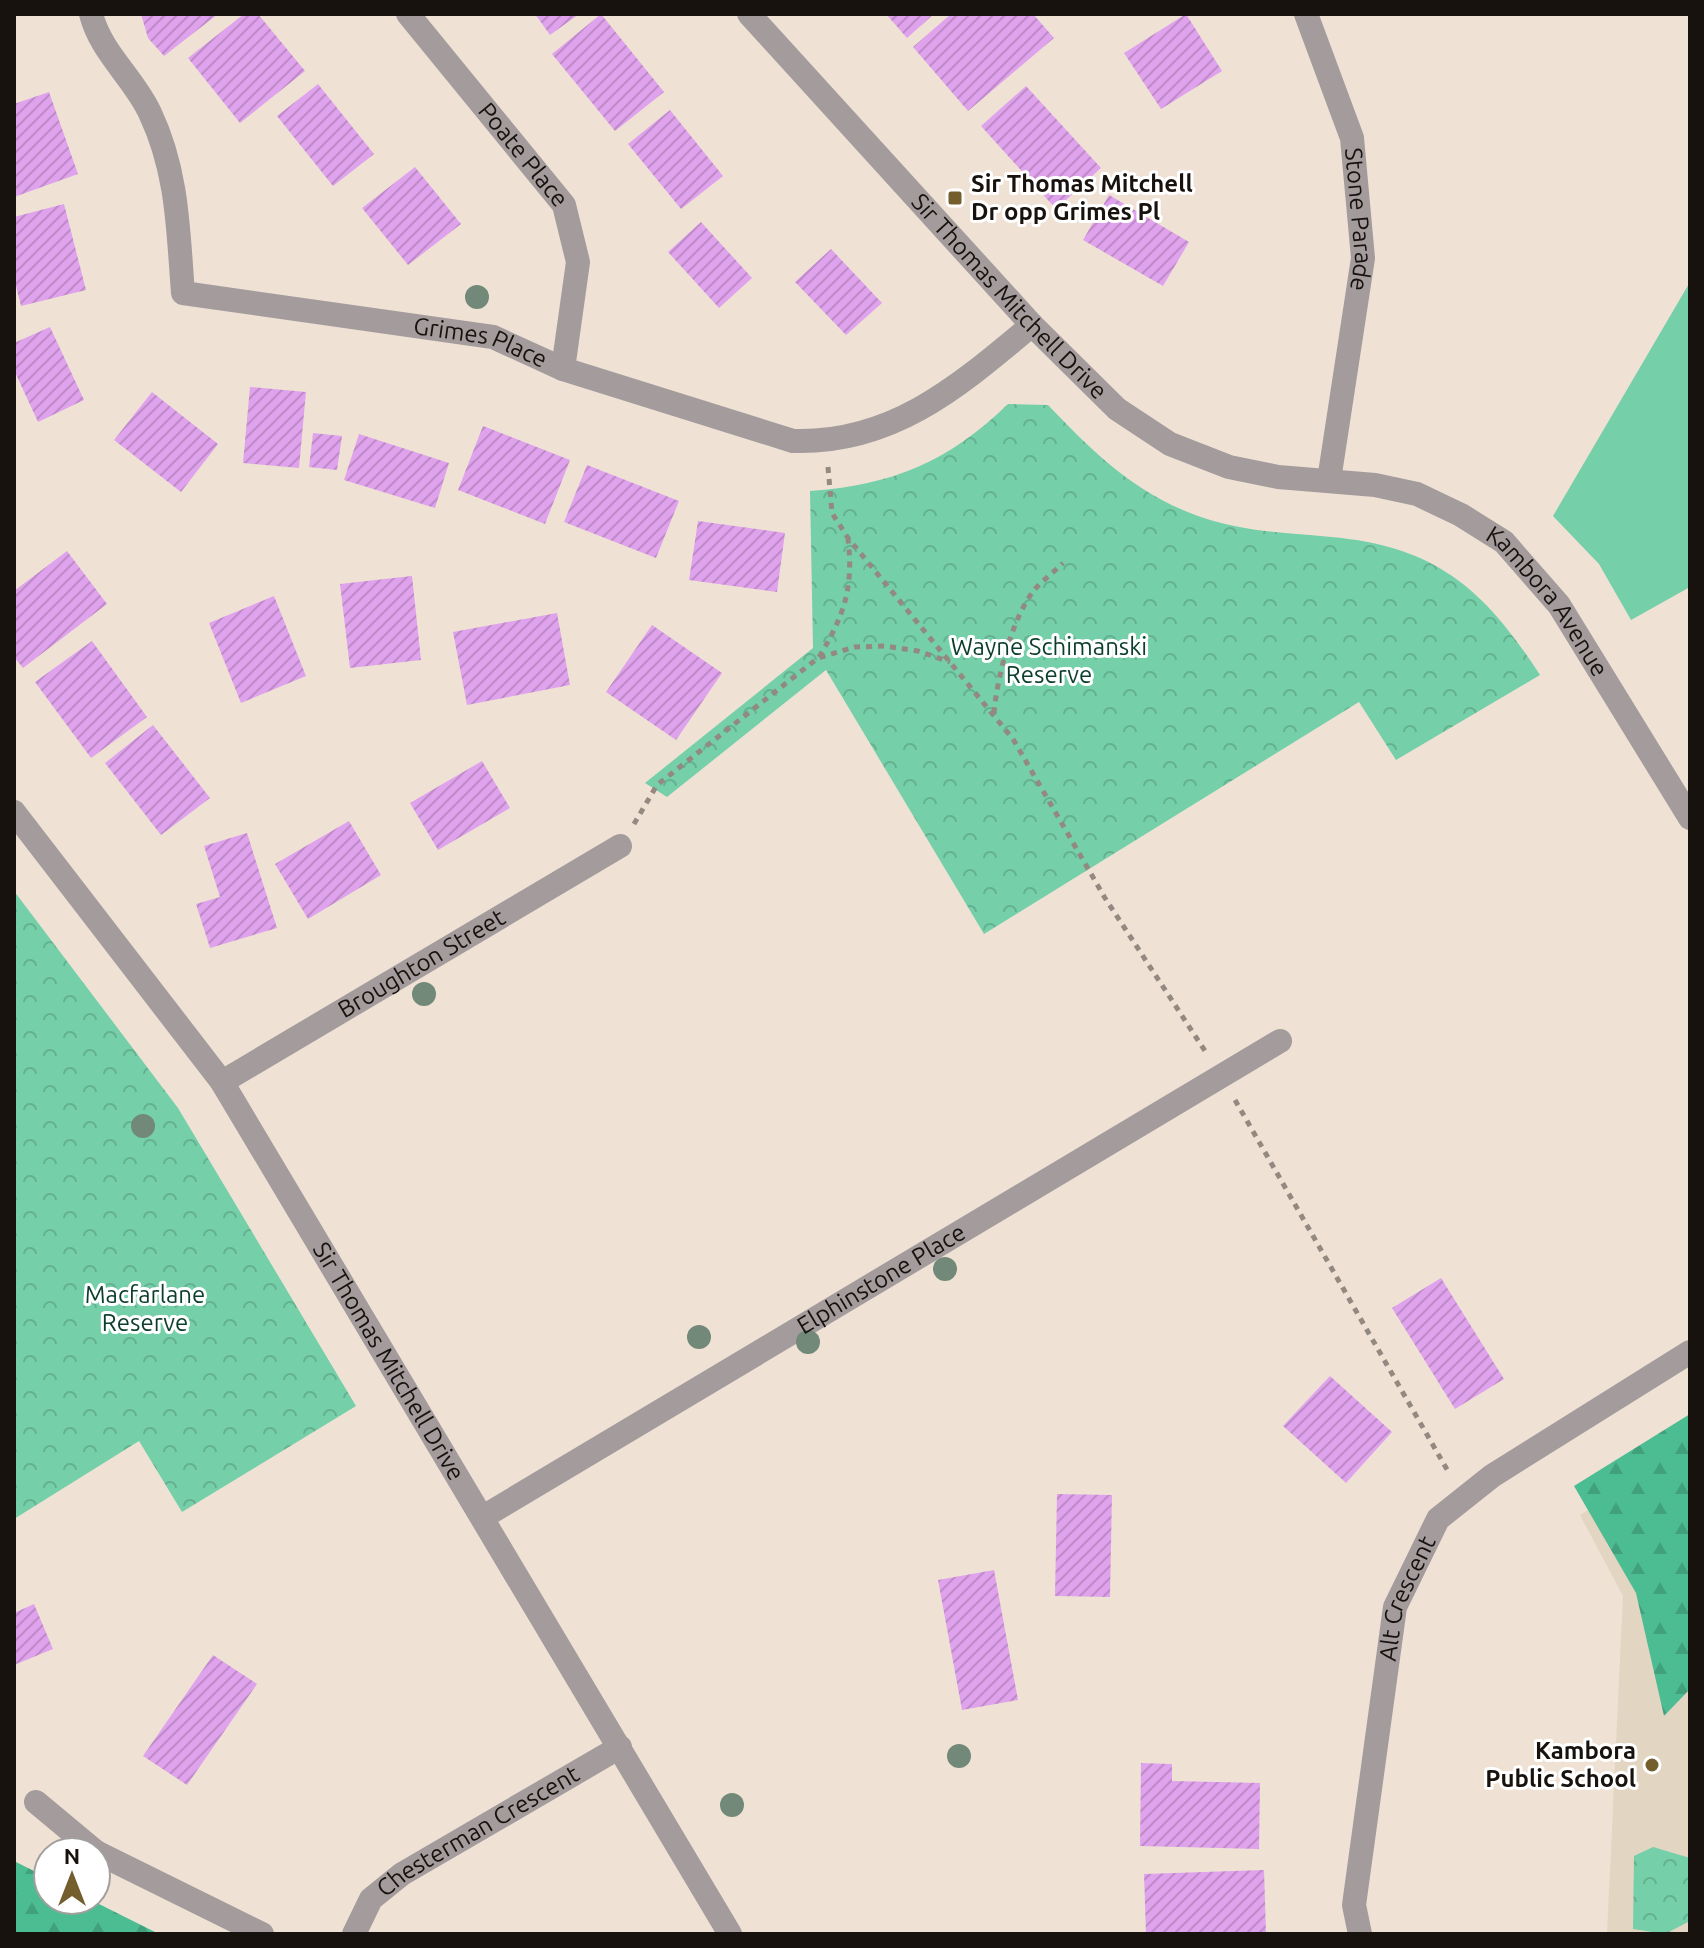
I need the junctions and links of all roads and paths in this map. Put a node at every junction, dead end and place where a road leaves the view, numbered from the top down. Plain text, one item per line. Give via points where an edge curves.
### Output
1 (91, 14) edge
2 (408, 14) edge
3 (749, 14) edge
4 (1306, 14) edge
5 (1032, 325) junction
6 (563, 369) junction
7 (828, 442) junction
8 (1329, 480) junction
9 (848, 538) junction
10 (1063, 563) dead end
11 (818, 658) junction
12 (951, 662) junction
13 (994, 714) junction
14 (14, 812) edge
15 (1690, 818) edge
16 (620, 846) joint
17 (1280, 1041) dead end
18 (1221, 1077) junction
19 (222, 1082) junction
20 (1690, 1352) edge
21 (1466, 1497) junction
22 (483, 1517) junction
23 (620, 1747) junction
24 (36, 1802) dead end
25 (77, 1836) edge
26 (112, 1860) edge
27 (262, 1934) edge
28 (354, 1934) edge
29 (730, 1934) edge
30 (1360, 1934) edge

1 - 6 street, Grimes Place via 96,35 150,112 175,183 183,293 493,337
2 - 6 street, Poate Place via 564,205 578,262
3 - 5 street, Sir Thomas Mitchell Drive
4 - 8 street, Stone Parade via 1352,138 1363,258
5 - 7 street, Grimes Place via 957,387 916,411 888,427
5 - 8 street, Sir Thomas Mitchell Drive via 1117,409 1170,444 1241,469
6 - 7 street, Grimes Place via 793,441
7 - 9 path via 832,513
8 - 15 street, Kambora Avenue via 1417,494 1504,542 1559,605
9 - 11 path via 849,587 840,623
9 - 12 path
10 - 13 path via 1033,591 1013,634
11 - 12 path via 855,647 885,646
11 - 16 path via 657,785
12 - 13 path
13 - 18 path
14 - 19 street, Sir Thomas Mitchell Drive
16 - 19 street, Broughton Street
17 - 18 street, Elphinstone Place
18 - 21 path via 1443,1466
18 - 22 street, Elphinstone Place
19 - 22 street, Sir Thomas Mitchell Drive
20 - 21 street, Alt Crescent
21 - 30 street, Alt Crescent via 1438,1519 1395,1607 1354,1905
22 - 23 street, Sir Thomas Mitchell Drive
23 - 28 street, Chesterman Crescent via 402,1874 371,1899
23 - 29 street, Sir Thomas Mitchell Drive
24 - 25 street
26 - 27 street

